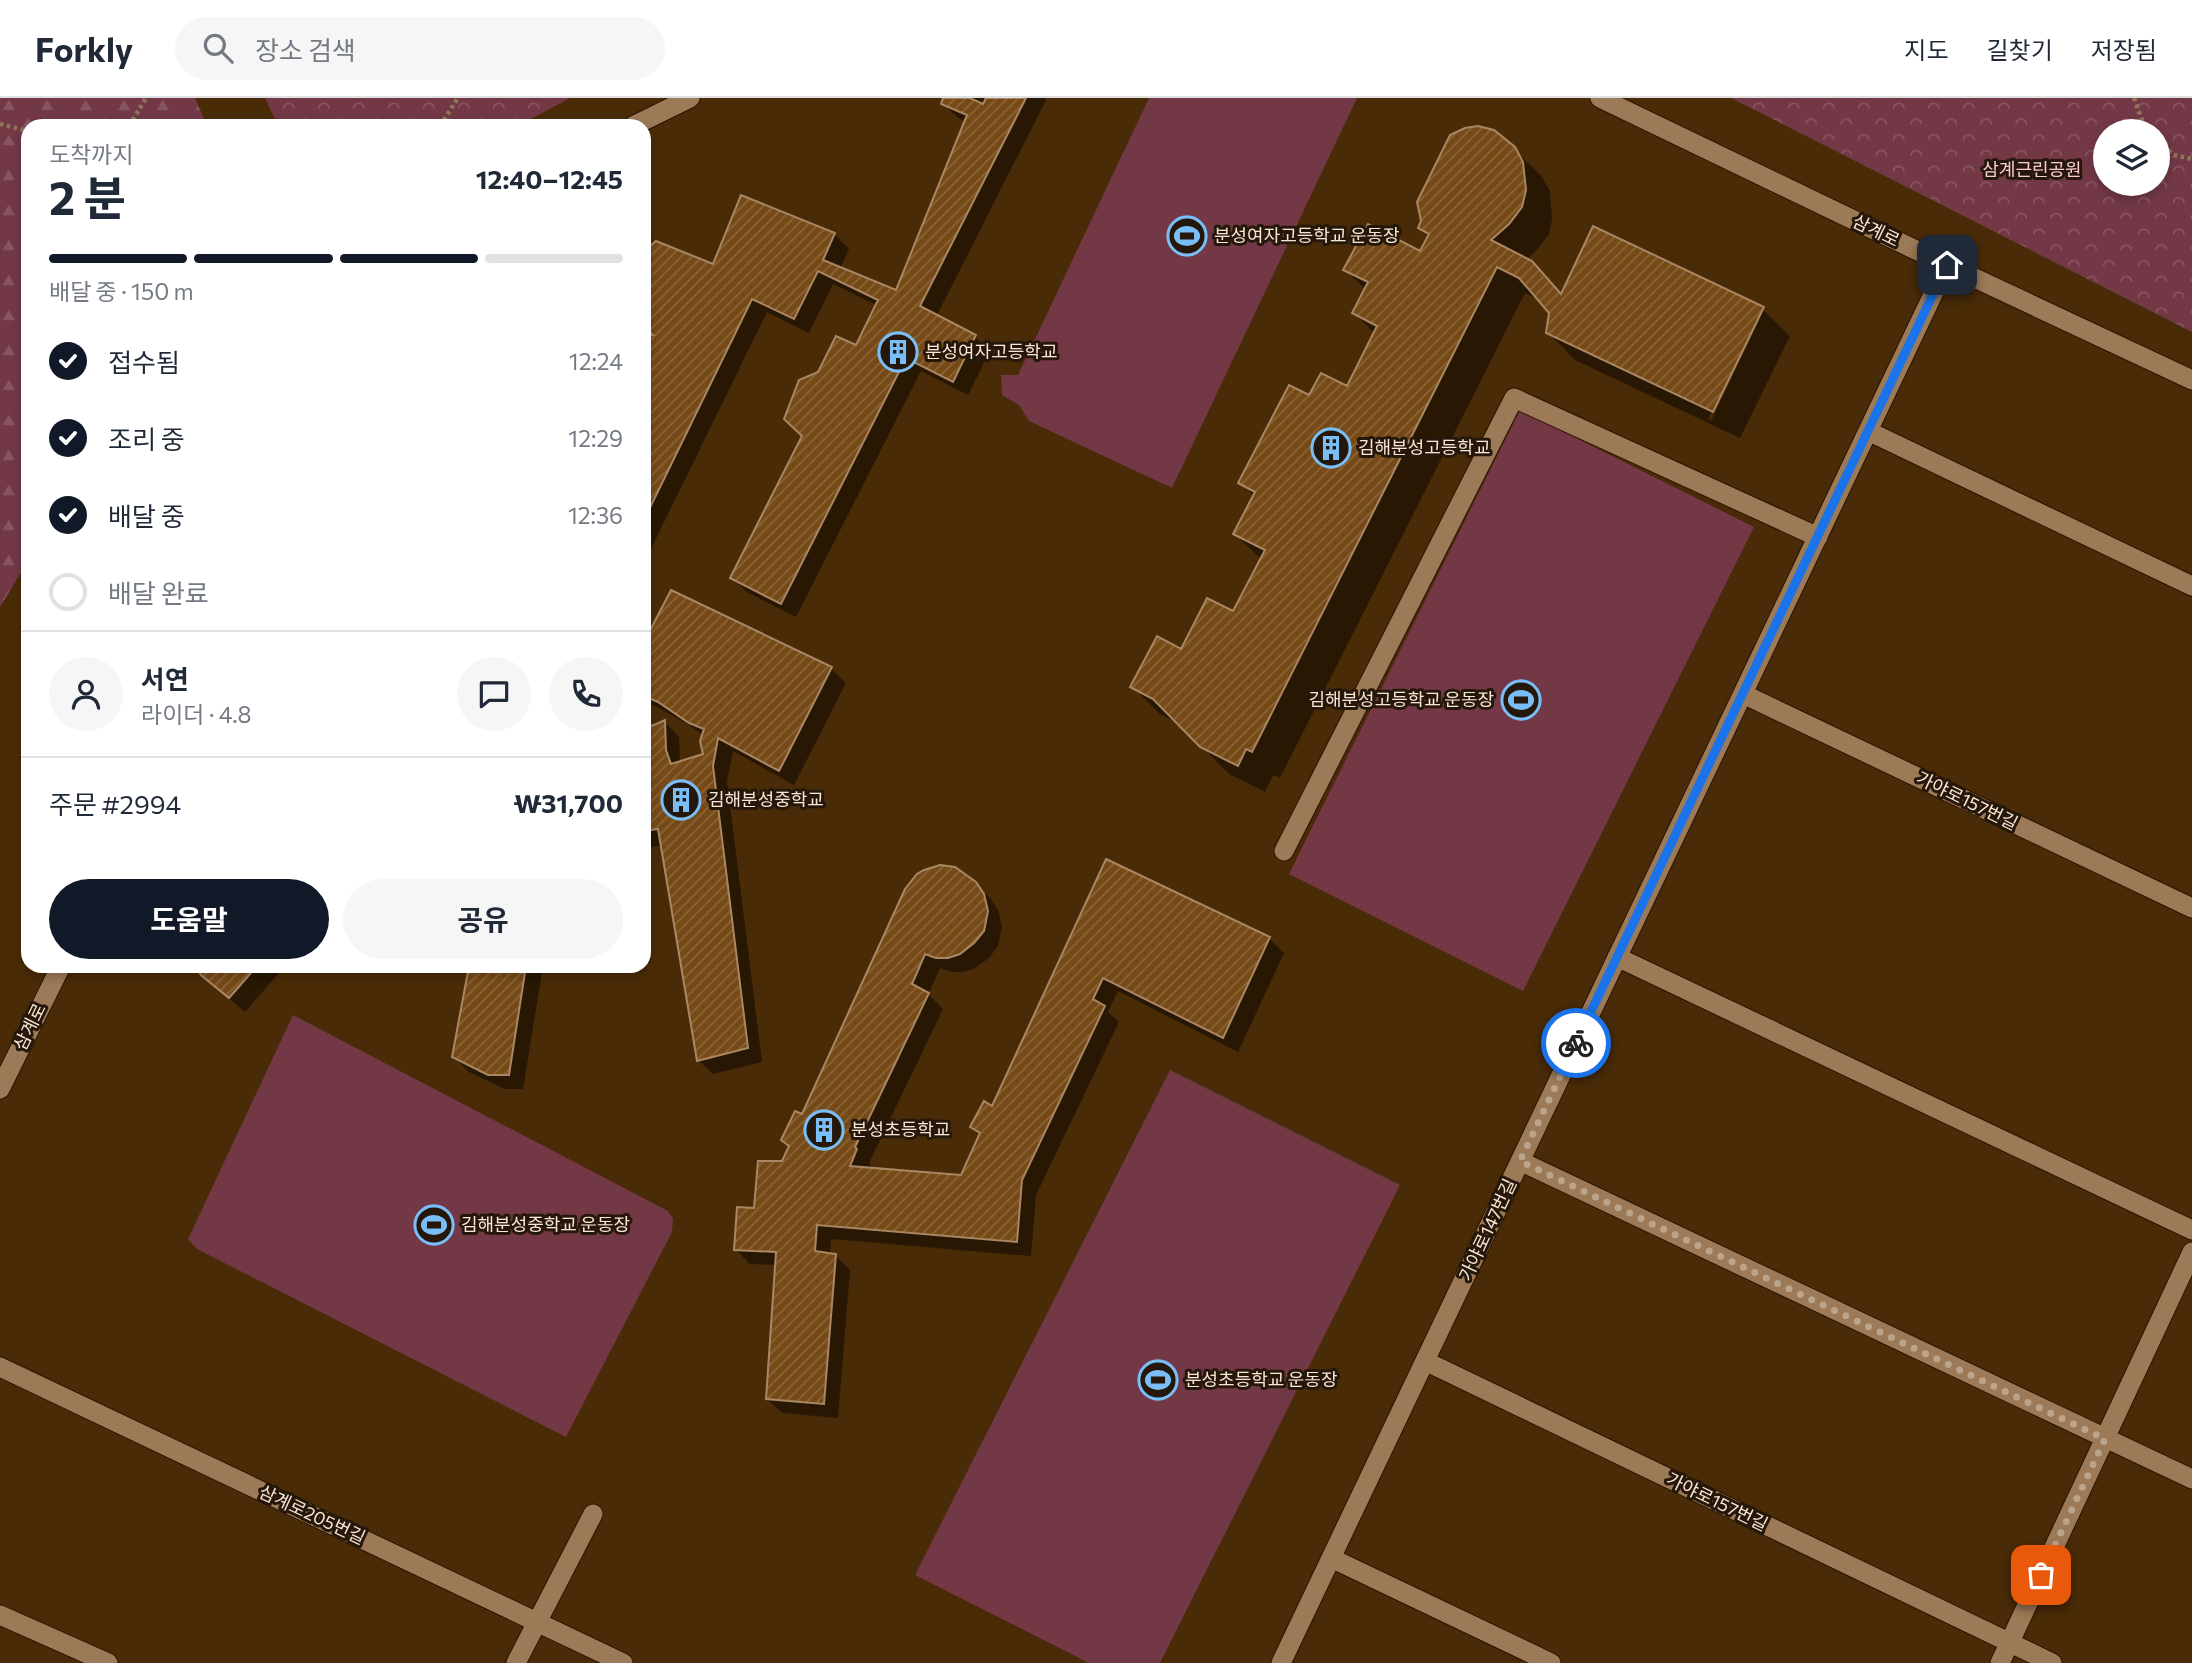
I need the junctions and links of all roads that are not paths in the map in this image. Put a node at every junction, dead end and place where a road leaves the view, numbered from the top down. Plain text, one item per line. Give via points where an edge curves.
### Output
1 (690, 98) edge
2 (1600, 98) edge
3 (647, 119) edge
4 (1947, 265) junction
5 (2192, 380) edge
6 (1868, 431) junction
7 (1818, 537) junction
8 (2192, 586) edge
9 (1743, 694) junction
10 (1284, 851) dead end
11 (2192, 908) edge
12 (1617, 957) junction
13 (58, 973) edge
14 (0, 1088) edge
15 (1520, 1161) junction
16 (2192, 1230) edge
17 (2192, 1252) edge
18 (1425, 1361) junction
19 (0, 1367) edge
20 (2105, 1439) junction
21 (2192, 1479) edge
22 (593, 1514) dead end
23 (1331, 1558) junction
24 (0, 1615) edge
25 (536, 1621) junction
26 (2010, 1643) junction
27 (108, 1663) edge
28 (516, 1663) edge
29 (623, 1663) edge
30 (1281, 1663) edge
31 (1551, 1663) edge
32 (2000, 1663) edge
33 (2052, 1663) edge

1 - 3 street
2 - 4 street, 삼계로
4 - 5 street, 삼계로
4 - 6 street, 가야로147번길
6 - 7 street, 가야로147번길
6 - 8 street
7 - 9 street, 가야로147번길
7 - 10 street via 1514,398
9 - 11 street, 가야로157번길
9 - 12 street, 가야로147번길
12 - 15 street, 가야로147번길
12 - 16 street
13 - 14 street, 삼계로
15 - 18 street, 가야로147번길
15 - 20 street
17 - 20 street
18 - 23 street, 가야로147번길
18 - 26 street, 가야로157번길
19 - 25 street, 삼계로205번길
20 - 21 street
20 - 26 street
22 - 25 street
23 - 30 street, 가야로147번길
23 - 31 street
24 - 27 street
25 - 28 street
25 - 29 street, 삼계로205번길
26 - 32 street
26 - 33 street, 가야로157번길

